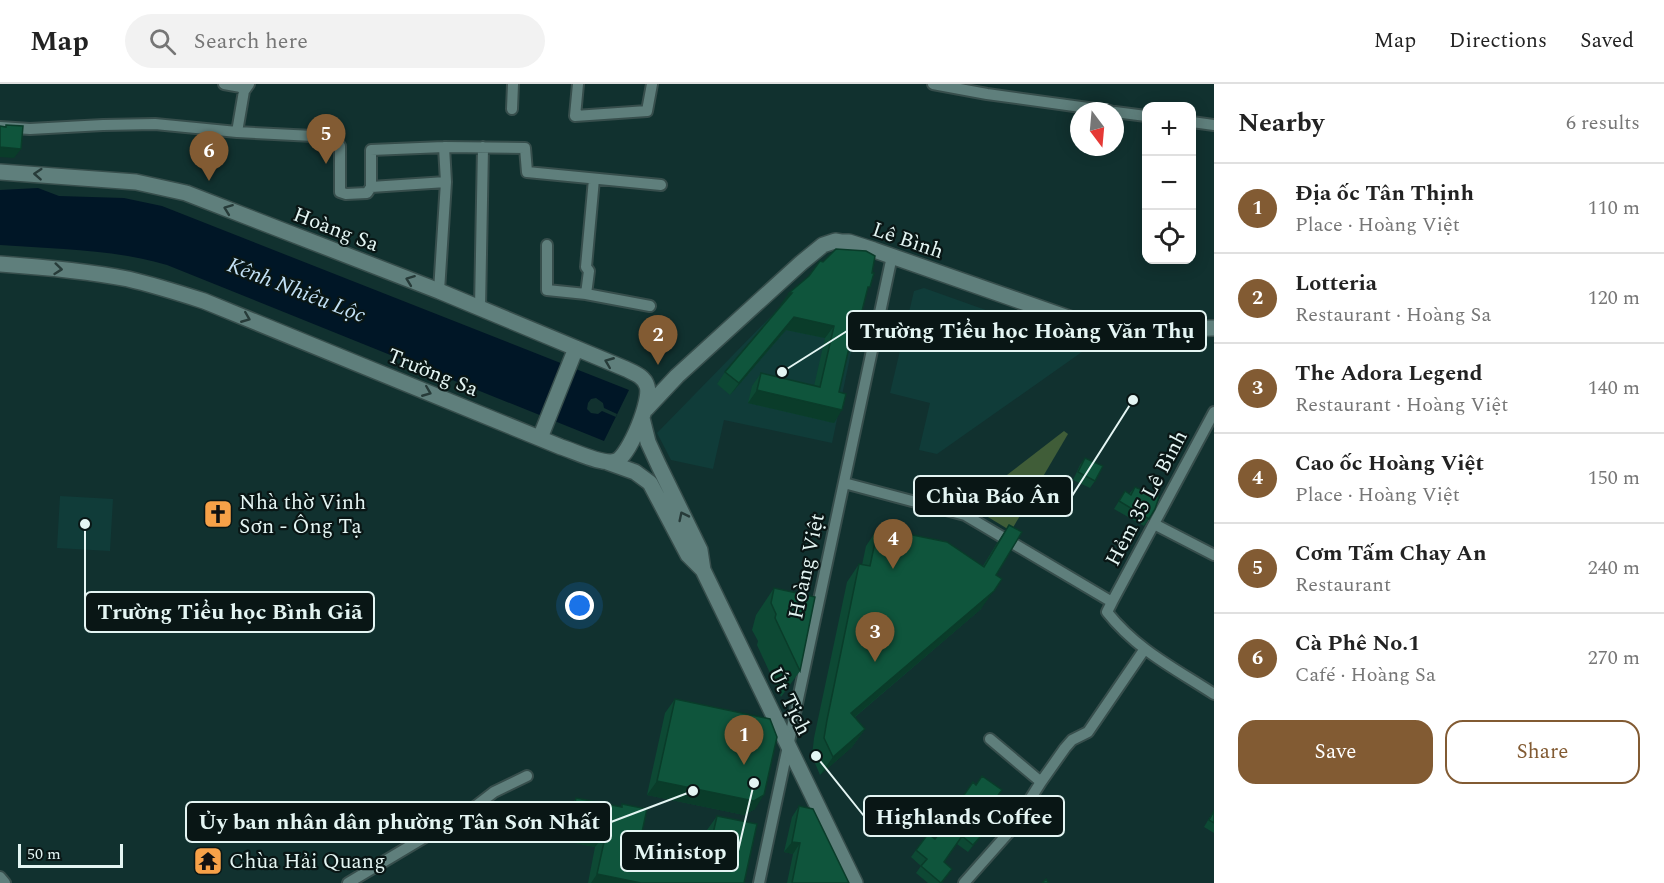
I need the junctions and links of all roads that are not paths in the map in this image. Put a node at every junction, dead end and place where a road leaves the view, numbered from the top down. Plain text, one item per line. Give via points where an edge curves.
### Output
1 (224, 84) edge
2 (513, 84) edge
3 (578, 84) edge
4 (652, 84) edge
5 (933, 84) edge
6 (247, 88) edge
7 (1070, 105) edge
8 (512, 109) dead end
9 (1124, 113) edge
10 (1142, 115) edge
11 (1196, 123) edge
12 (1214, 125) edge
13 (0, 127) edge
14 (237, 132) junction
15 (444, 147) junction
16 (483, 147) junction
17 (0, 172) edge
18 (594, 179) junction
19 (446, 182) junction
20 (661, 185) dead end
21 (371, 187) junction
22 (547, 245) dead end
23 (892, 256) junction
24 (0, 264) edge
25 (439, 291) junction
26 (586, 294) junction
27 (650, 306) dead end
28 (480, 308) junction
29 (1214, 328) edge
30 (574, 354) junction
31 (677, 376) junction
32 (643, 378) junction
33 (1214, 412) edge
34 (644, 414) junction
35 (542, 433) junction
36 (607, 462) junction
37 (844, 483) junction
38 (654, 489) joint
39 (1154, 524) junction
40 (1214, 555) edge
41 (703, 570) junction
42 (1112, 602) junction
43 (1144, 650) junction
44 (1214, 694) edge
45 (990, 739) dead end
46 (788, 746) junction
47 (527, 776) dead end
48 (1041, 782) junction
49 (0, 877) edge
50 (5, 883) edge
51 (348, 883) edge
52 (759, 883) edge
53 (855, 883) edge
54 (964, 883) edge

1 - 6 street
2 - 8 street
3 - 4 street via 575,116 647,111
5 - 7 street
6 - 14 street
9 - 10 street
11 - 12 street
13 - 14 street via 155,124
14 - 21 street via 333,137 340,146 340,192 367,193
15 - 16 street
15 - 19 street
15 - 21 street via 371,150
16 - 18 street via 525,148 526,172
16 - 28 street
25 -> 17 street, Hoàng Sa via 165,187
18 - 20 street
18 - 26 street
19 - 21 street
19 - 25 street
22 - 26 street via 547,290
23 - 29 street, Lê Bình via 1100,329
23 - 31 street, Lê Bình via 849,242 823,245
23 - 37 street, Hoàng Việt
24 -> 35 street, Trường Sa via 129,279 163,288
25 - 28 street, Hoàng Sa
26 - 27 street
28 - 30 street, Hoàng Sa
32 -> 30 street, Hoàng Sa
30 - 35 street
31 - 32 street, Hoàng Sa via 664,381
31 - 34 street, Lê Bình
32 - 34 street via 648,389
33 - 39 street, Hẻm 35 Lê Bình
34 - 36 street via 623,455 615,462
41 -> 34 street, Út Tịch via 700,550 648,442
35 - 36 street, Trường Sa via 585,456
36 - 38 street, Trường Sa via 634,472
37 - 42 street via 965,515
37 - 46 street, Hoàng Việt
38 - 41 street, Út Tịch via 688,555
39 - 40 street
39 - 42 street, Hẻm 35 Lê Bình
41 - 46 street, Út Tịch
42 - 43 street via 1107,612
43 - 44 street
43 - 48 street via 1088,732 1072,740
45 - 48 street
46 - 52 street, Hoàng Việt
46 - 53 street, Út Tịch
47 - 51 street via 494,792 472,810
48 - 54 street via 1010,831
49 - 50 street

